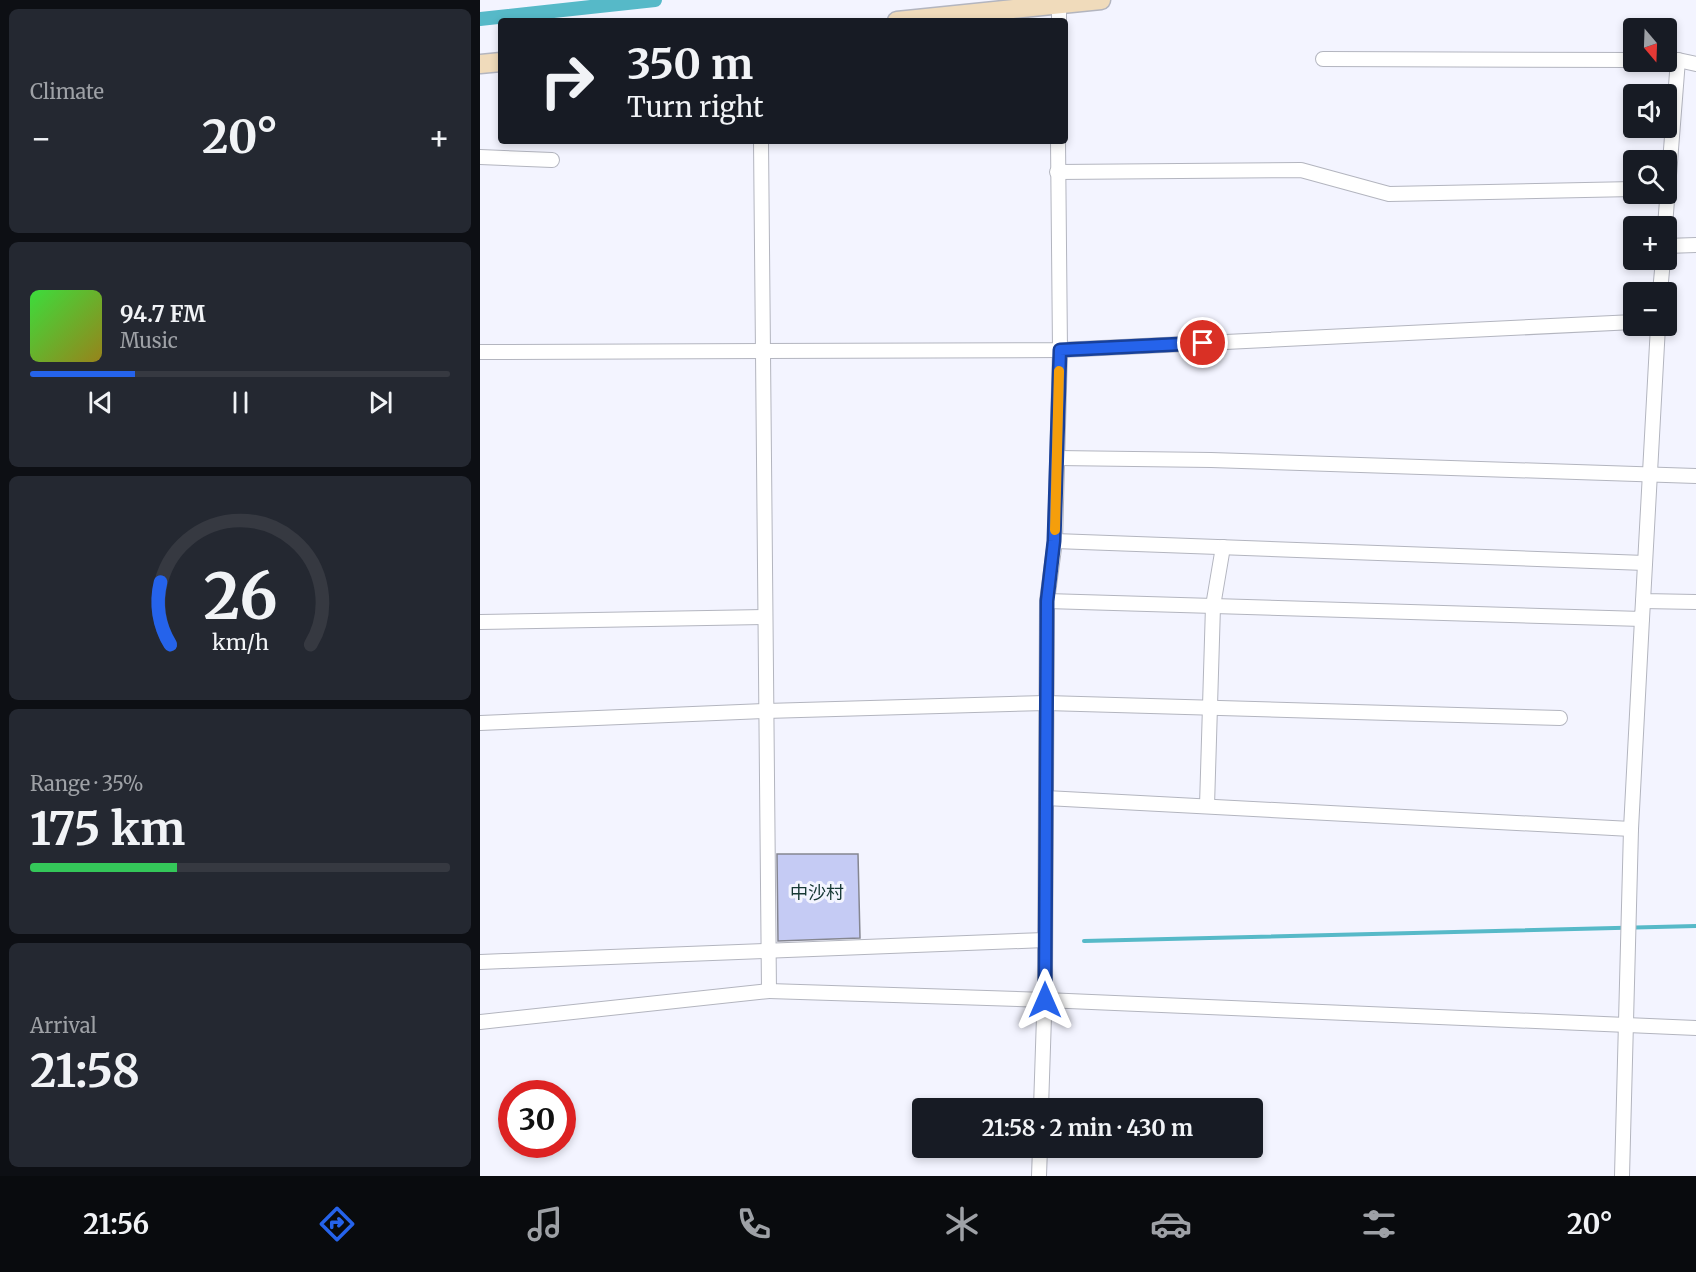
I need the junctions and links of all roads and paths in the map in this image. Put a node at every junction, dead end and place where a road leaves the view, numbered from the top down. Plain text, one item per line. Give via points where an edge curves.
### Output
1 (1101, 0) edge
2 (1059, 13) edge
3 (958, 18) edge
4 (1323, 59) dead end
5 (1623, 60) edge
6 (1677, 61) edge
7 (498, 62) edge
8 (480, 64) edge
9 (1696, 64) edge
10 (1672, 72) edge
11 (760, 144) edge
12 (1058, 144) edge
13 (1668, 150) edge
14 (480, 157) edge
15 (552, 160) dead end
16 (1058, 172) junction
17 (1623, 189) edge
18 (1696, 245) edge
19 (1677, 246) edge
20 (1623, 323) edge
21 (1657, 336) edge
22 (1060, 350) junction
23 (763, 351) junction
24 (480, 352) edge
25 (1057, 458) junction
26 (1650, 476) junction
27 (1696, 476) edge
28 (1054, 541) junction
29 (1223, 547) junction
30 (1645, 563) junction
31 (1047, 601) junction
32 (1643, 601) junction
33 (1696, 602) edge
34 (1213, 606) junction
35 (765, 617) junction
36 (1642, 619) junction
37 (480, 622) edge
38 (1046, 703) junction
39 (1209, 708) junction
40 (766, 711) junction
41 (1560, 718) dead end
42 (480, 723) edge
43 (1046, 798) junction
44 (1207, 806) junction
45 (1631, 830) junction
46 (1045, 940) junction
47 (769, 950) junction
48 (480, 962) edge
49 (769, 991) junction
50 (1045, 1000) junction
51 (480, 1023) edge
52 (1625, 1025) junction
53 (1696, 1028) edge
54 (1041, 1098) edge
55 (1040, 1158) edge
56 (1039, 1176) edge
57 (1622, 1176) edge

1 - 2 main road
2 - 3 main road
4 - 5 street
6 - 9 street
7 - 8 main road
10 - 13 street
11 - 23 street
12 - 16 street
14 - 15 street
16 - 17 street via 1301,170 1389,194
16 - 22 street
18 - 19 street
20 - 22 street
21 - 26 street
22 - 23 street
22 - 25 street
23 - 24 street
23 - 35 street
25 - 26 street
25 - 28 street
26 - 27 street
26 - 30 street
28 - 29 street
28 - 31 street
29 - 30 street
29 - 34 street
30 - 32 street
31 - 34 street
31 - 38 street
32 - 33 street
32 - 36 street
34 - 36 street
34 - 39 street
35 - 37 street
35 - 40 street
36 - 45 street
38 - 39 street
38 - 40 street
38 - 43 street
39 - 41 street
39 - 44 street
40 - 42 street
40 - 47 street
43 - 44 street
43 - 46 street
44 - 45 street
45 - 52 street
46 - 47 street
46 - 50 street
47 - 48 street
47 - 49 street
49 - 50 street
49 - 51 street
50 - 52 street
50 - 54 street
52 - 53 street
52 - 57 street
55 - 56 street

